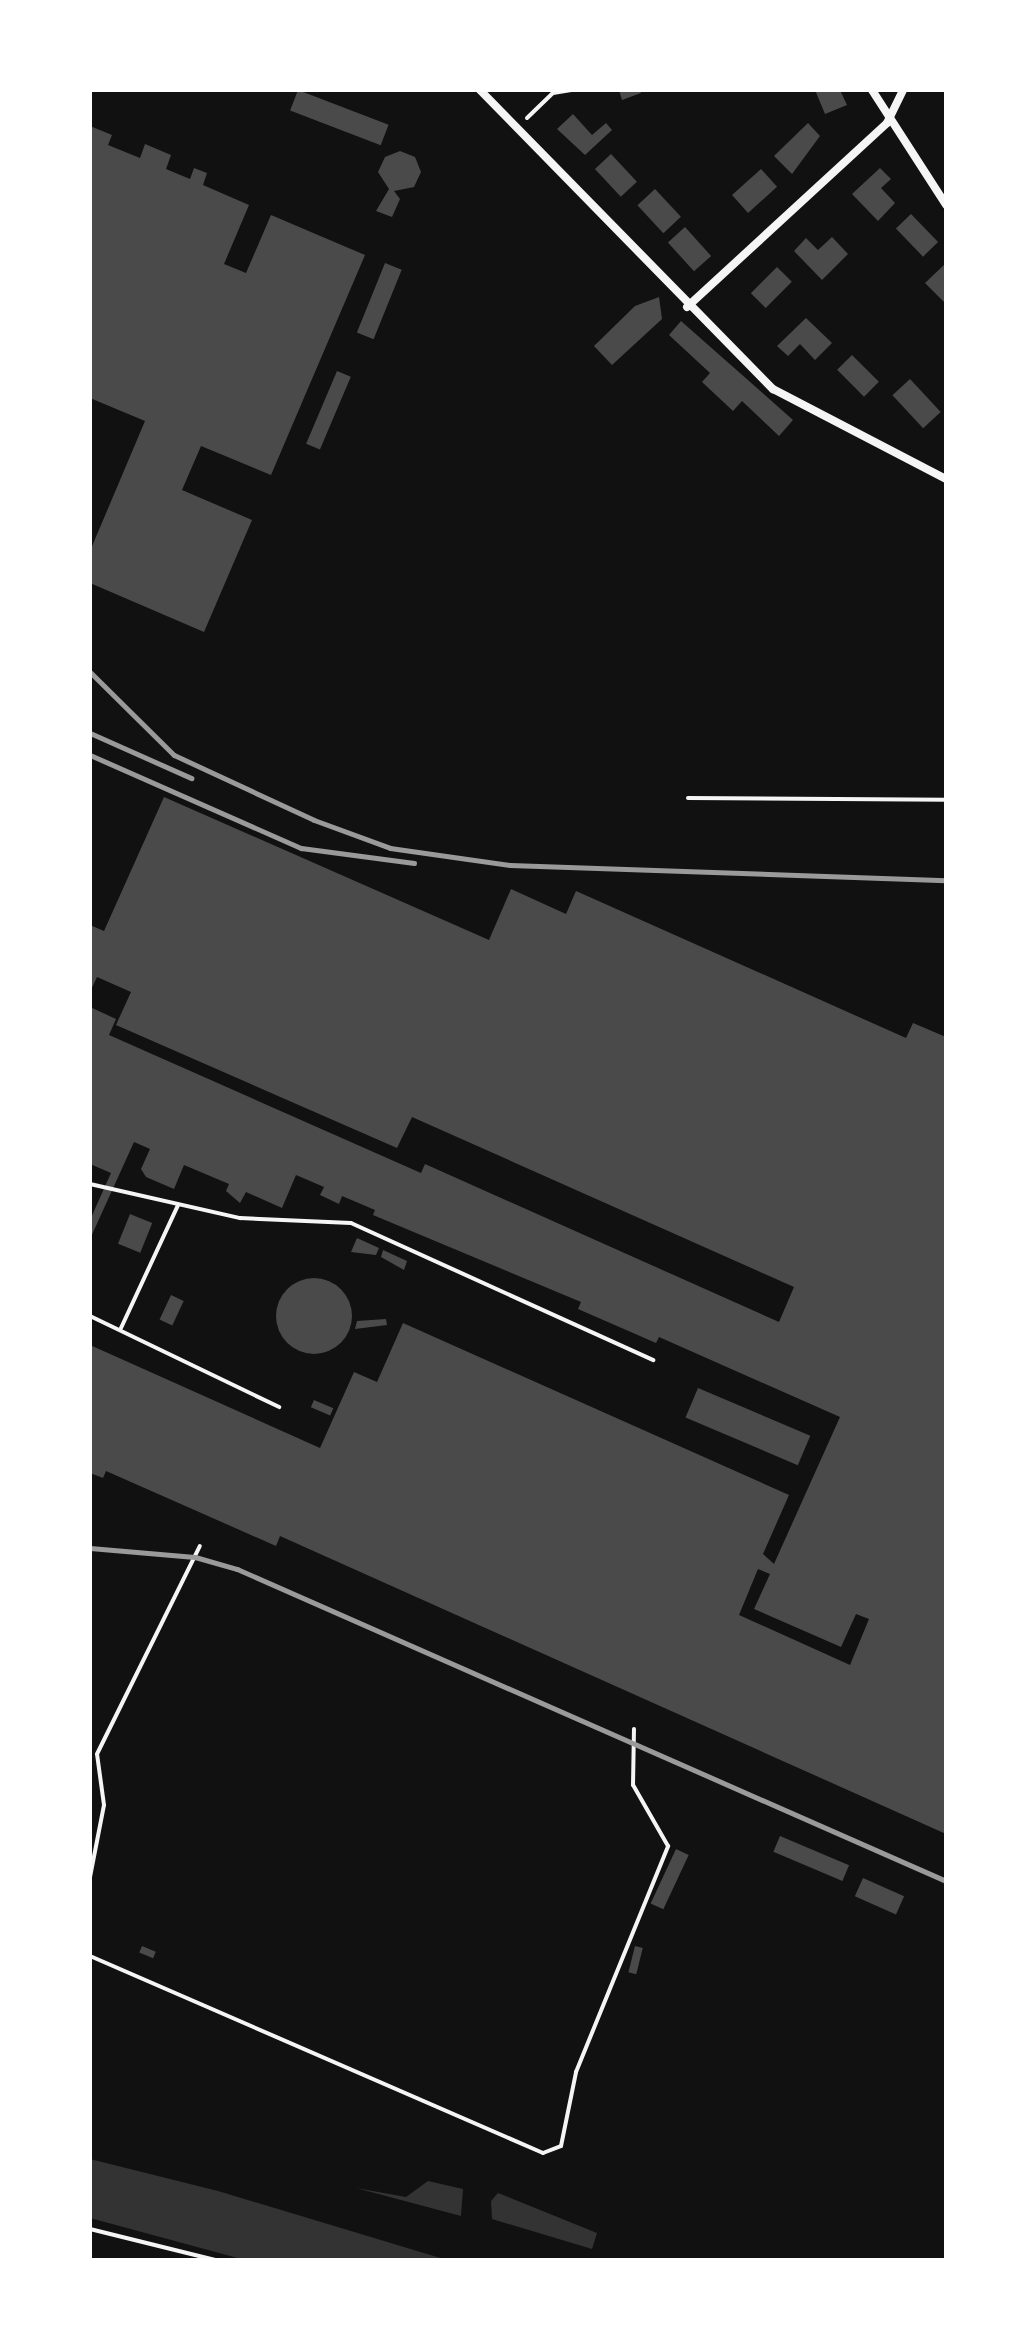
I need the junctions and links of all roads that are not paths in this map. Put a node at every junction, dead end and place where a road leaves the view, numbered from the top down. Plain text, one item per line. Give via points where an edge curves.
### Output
1 (480, 90) edge
2 (872, 90) edge
3 (903, 90) edge
4 (887, 122) junction
5 (946, 205) edge
6 (687, 307) junction
7 (946, 479) edge
8 (90, 1184) edge
9 (178, 1205) junction
10 (90, 1316) edge
11 (120, 1330) junction
12 (653, 1360) dead end
13 (279, 1407) dead end
14 (200, 1546) dead end
15 (634, 1729) dead end
16 (90, 1876) edge
17 (90, 1956) edge

1 - 6 street
2 - 4 street
3 - 4 street
4 - 5 street
4 - 6 street
6 - 7 street via 774,390
8 - 9 lane
9 - 11 lane
9 - 12 lane via 240,1218 352,1223
10 - 11 lane
11 - 13 lane
14 - 16 lane via 97,1754 104,1805
15 - 17 lane via 630,1774 668,1846 576,2072 561,2146 543,2153

